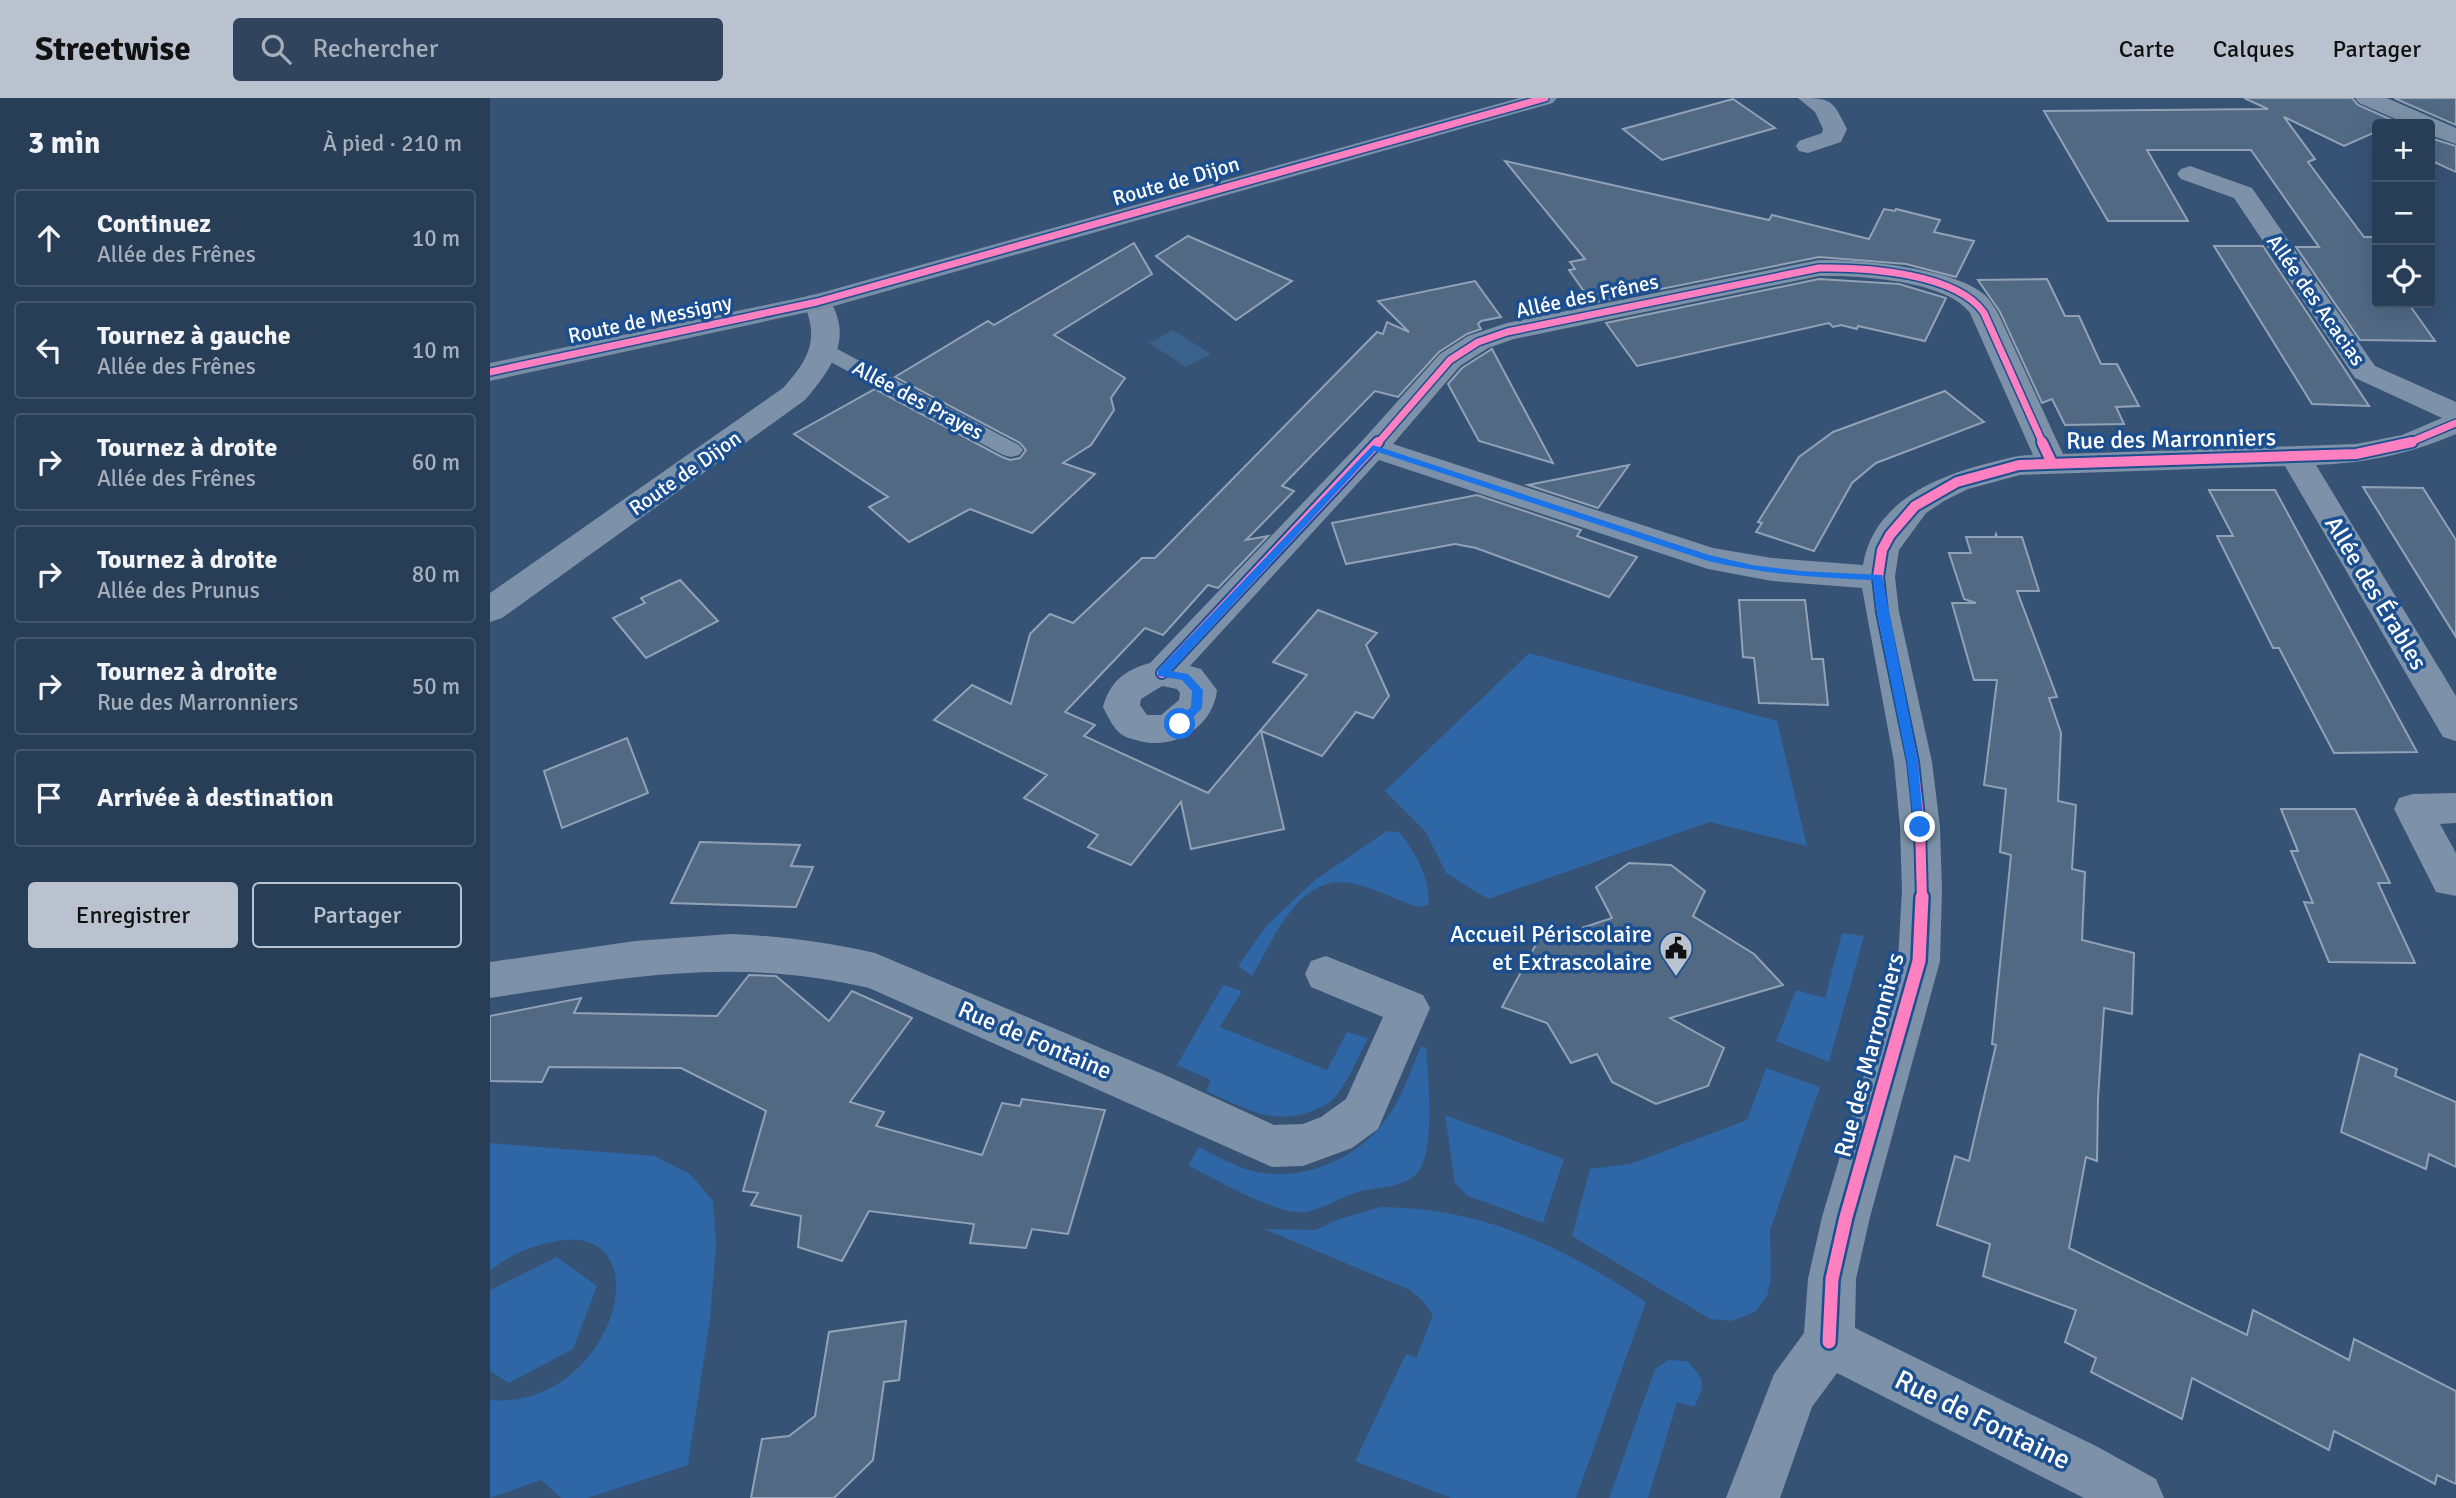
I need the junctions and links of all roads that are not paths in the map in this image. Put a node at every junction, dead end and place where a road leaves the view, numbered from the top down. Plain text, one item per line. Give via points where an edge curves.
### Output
1 (1545, 98) edge
2 (1810, 98) edge
3 (2367, 98) edge
4 (2414, 119) edge
5 (2435, 128) edge
6 (2456, 137) edge
7 (1808, 146) dead end
8 (2190, 174) dead end
9 (817, 302) junction
10 (824, 349) junction
11 (490, 372) edge
12 (2456, 413) edge
13 (2456, 424) edge
14 (1373, 448) junction
15 (1011, 450) dead end
16 (2296, 458) junction
17 (2052, 463) junction
18 (1878, 577) junction
19 (490, 610) edge
20 (1162, 673) dead end
21 (2456, 727) edge
22 (2456, 808) edge
23 (2456, 880) edge
24 (1326, 974) dead end
25 (490, 980) edge
26 (1829, 1342) junction
27 (1753, 1498) edge
28 (2137, 1498) edge

1 - 9 main road, Route de Dijon
2 - 7 street via 1825,108 1835,129 1832,137
3 - 4 street
5 - 6 street
8 - 12 street, Allée des Acacias via 2243,193 2365,372
9 - 10 street, Route de Dijon via 826,317
9 - 11 main road, Route de Messigny
10 - 15 lane, Allée des Prayes
10 - 19 street, Route de Dijon via 794,394
13 - 16 street, Rue des Marronniers via 2410,443 2356,454
14 - 17 street, Allée des Frênes via 1450,360 1492,337 1819,268 1848,266 1933,283 1973,299 1984,313
14 - 18 street via 1708,558 1800,574
14 - 20 street, Allée des Frênes
16 - 17 street, Rue des Marronniers
16 - 21 street, Allée des Érables
17 - 18 street, Rue des Marronniers via 1990,471 1933,494 1915,506 1890,535 1882,550
18 - 26 street, Rue des Marronniers via 1913,762 1920,827 1919,961 1846,1217 1832,1279
22 - 23 street via 2413,808 2450,880
24 - 25 street, Rue de Fontaine via 1408,1008 1362,1114 1336,1133 1303,1145 1272,1146 913,987 841,961 766,951 688,952
26 - 27 street via 1792,1392
26 - 28 street, Rue de Fontaine

